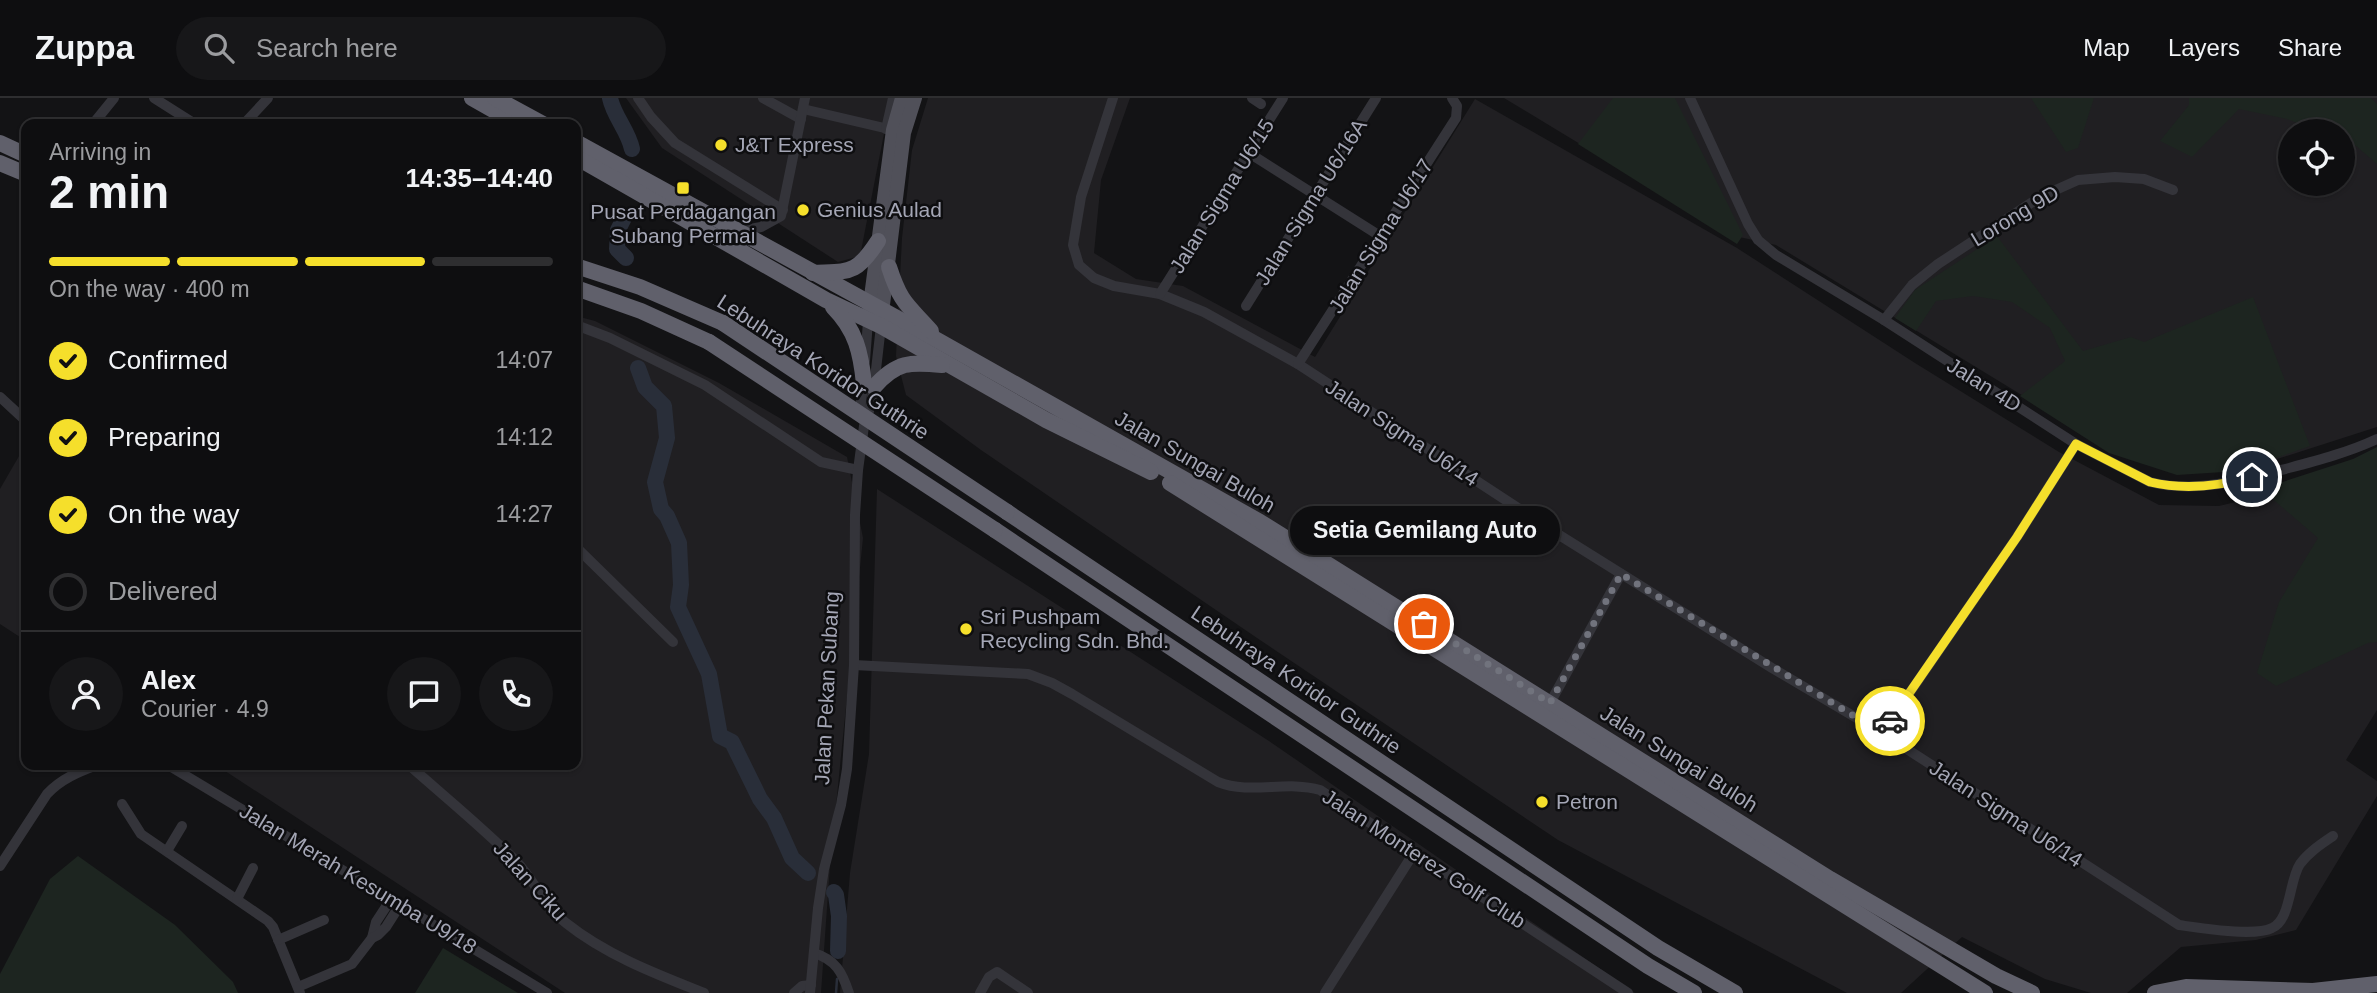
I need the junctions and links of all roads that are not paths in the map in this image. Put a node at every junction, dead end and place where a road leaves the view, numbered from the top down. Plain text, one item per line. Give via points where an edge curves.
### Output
1 (114, 98) edge
2 (154, 98) edge
3 (268, 98) edge
4 (472, 98) edge
5 (495, 98) edge
6 (638, 98) edge
7 (763, 98) edge
8 (893, 98) edge
9 (902, 98) edge
10 (915, 98) edge
11 (1113, 98) edge
12 (1283, 98) edge
13 (1376, 98) edge
14 (1690, 98) edge
15 (1455, 102) edge
16 (803, 109) edge
17 (97, 119) edge
18 (187, 119) edge
19 (249, 119) edge
20 (509, 119) edge
21 (534, 119) edge
22 (889, 130) junction
23 (0, 143) edge
24 (581, 145) edge
25 (21, 153) edge
26 (1249, 153) junction
27 (581, 160) edge
28 (0, 163) edge
29 (21, 172) edge
30 (2173, 190) dead end
31 (1315, 195) junction
32 (783, 210) junction
33 (738, 232) junction
34 (1380, 236) junction
35 (878, 241) junction
36 (581, 267) edge
37 (889, 267) junction
38 (813, 273) junction
39 (581, 290) edge
40 (1160, 295) junction
41 (826, 300) junction
42 (1245, 306) dead end
43 (875, 316) junction
44 (1884, 320) junction
45 (581, 327) edge
46 (937, 340) junction
47 (1298, 365) junction
48 (948, 366) junction
49 (869, 385) junction
50 (0, 397) edge
51 (21, 417) edge
52 (2377, 439) edge
53 (2076, 444) junction
54 (858, 470) junction
55 (581, 552) edge
56 (1621, 574) junction
57 (673, 642) dead end
58 (854, 665) junction
59 (1550, 703) junction
60 (1882, 733) junction
61 (83, 770) edge
62 (177, 770) edge
63 (415, 770) edge
64 (122, 804) dead end
65 (183, 827) dead end
66 (2333, 836) dead end
67 (167, 851) junction
68 (1415, 851) junction
69 (0, 866) edge
70 (253, 868) dead end
71 (237, 899) junction
72 (396, 902) junction
73 (324, 920) dead end
74 (278, 940) junction
75 (814, 953) junction
76 (2377, 984) edge
77 (810, 989) edge
78 (299, 990) edge
79 (547, 993) edge
80 (704, 993) edge
81 (794, 993) edge
82 (849, 993) edge
83 (980, 993) edge
84 (1028, 993) edge
85 (1325, 993) edge
86 (1628, 993) edge
87 (1694, 993) edge
88 (1735, 993) edge
89 (1985, 993) edge
90 (2032, 993) edge
91 (2155, 993) edge

1 - 17 street
2 - 18 street
3 - 19 street
4 - 20 highway
5 - 21 highway
6 - 32 street via 674,143
7 - 16 street
8 - 22 street
9 - 22 main road
10 - 37 main road via 904,133
11 - 40 street, Jalan Sigma U6/14 via 1081,197 1073,245 1079,265 1094,278
12 - 26 street, Jalan Sigma U6/15
13 - 31 street, Jalan Sigma U6/16A
14 - 44 street, Jalan 4D via 1758,240
15 - 34 street, Jalan Sigma U6/17 via 1456,118
16 - 22 street
16 - 32 street
22 - 35 main road
23 - 25 highway
24 - 33 highway, Jalan Sungai Buloh
26 - 31 street
26 - 40 street, Jalan Sigma U6/15
27 - 41 highway, Jalan Sungai Buloh
28 - 29 highway
30 - 44 street, Lorong 9D via 2144,179 2115,177 2078,180 2040,197 1938,264 1912,285
31 - 34 street
31 - 42 street, Jalan Sigma U6/16A
32 - 33 street via 774,221
33 - 38 highway, Jalan Sungai Buloh
34 - 47 street, Jalan Sigma U6/17
35 - 38 highway via 866,259 847,272
35 - 43 main road
36 - 88 highway, Lebuhraya Koridor Guthrie, bridge via 723,323 1658,948
37 - 43 main road
37 - 46 highway via 903,302
38 - 43 highway, Jalan Sungai Buloh
39 - 87 highway, Lebuhraya Koridor Guthrie, bridge via 709,342
40 - 47 street, Jalan Sigma U6/14 via 1204,312
41 - 43 highway, Jalan Sungai Buloh
41 - 49 highway via 856,338
43 - 46 highway, Jalan Sungai Buloh
43 - 48 highway, Jalan Sungai Buloh
43 - 49 street, Jalan Pekan Subang
44 - 53 street, Jalan 4D
45 - 54 street via 705,385 821,462
46 - 59 highway, Jalan Sungai Buloh via 1260,522
47 - 56 street, Jalan Sigma U6/14
48 - 49 highway via 904,364
48 - 89 highway, Jalan Sungai Buloh via 1225,516
49 - 54 street, Jalan Pekan Subang via 860,409 864,426
50 - 51 street
52 - 53 street, Jalan 4D via 2304,464 2199,486 2150,482
53 - 60 street
54 - 58 street, Jalan Pekan Subang
55 - 57 street
56 - 59 street
56 - 60 street, Jalan Sigma U6/14
58 - 68 street, Jalan Monterez Golf Club via 1028,674 1072,694 1218,782 1238,788 1320,790
58 - 75 street, Jalan Pekan Subang via 847,769 824,869
59 - 90 highway, Jalan Sungai Buloh via 1830,878
60 - 66 street, Jalan Sigma U6/14 via 2179,925 2227,932 2270,930 2284,913 2299,865
61 - 69 street via 47,794
62 - 72 street, Jalan Merah Kesumba U9/18
63 - 80 street, Jalan Ciku via 518,864 564,921 633,963
64 - 67 street via 141,834
65 - 67 street
67 - 71 street
68 - 85 street
68 - 86 street, Jalan Monterez Golf Club
70 - 71 street
71 - 74 street via 268,921
72 - 78 street via 386,927 352,964
72 - 79 street, Jalan Merah Kesumba U9/18
73 - 74 street
74 - 78 street
75 - 77 street, Jalan Pekan Subang
75 - 82 street via 835,964
76 - 91 highway via 2313,991 2186,986
77 - 81 street via 802,986
83 - 84 street via 997,972

